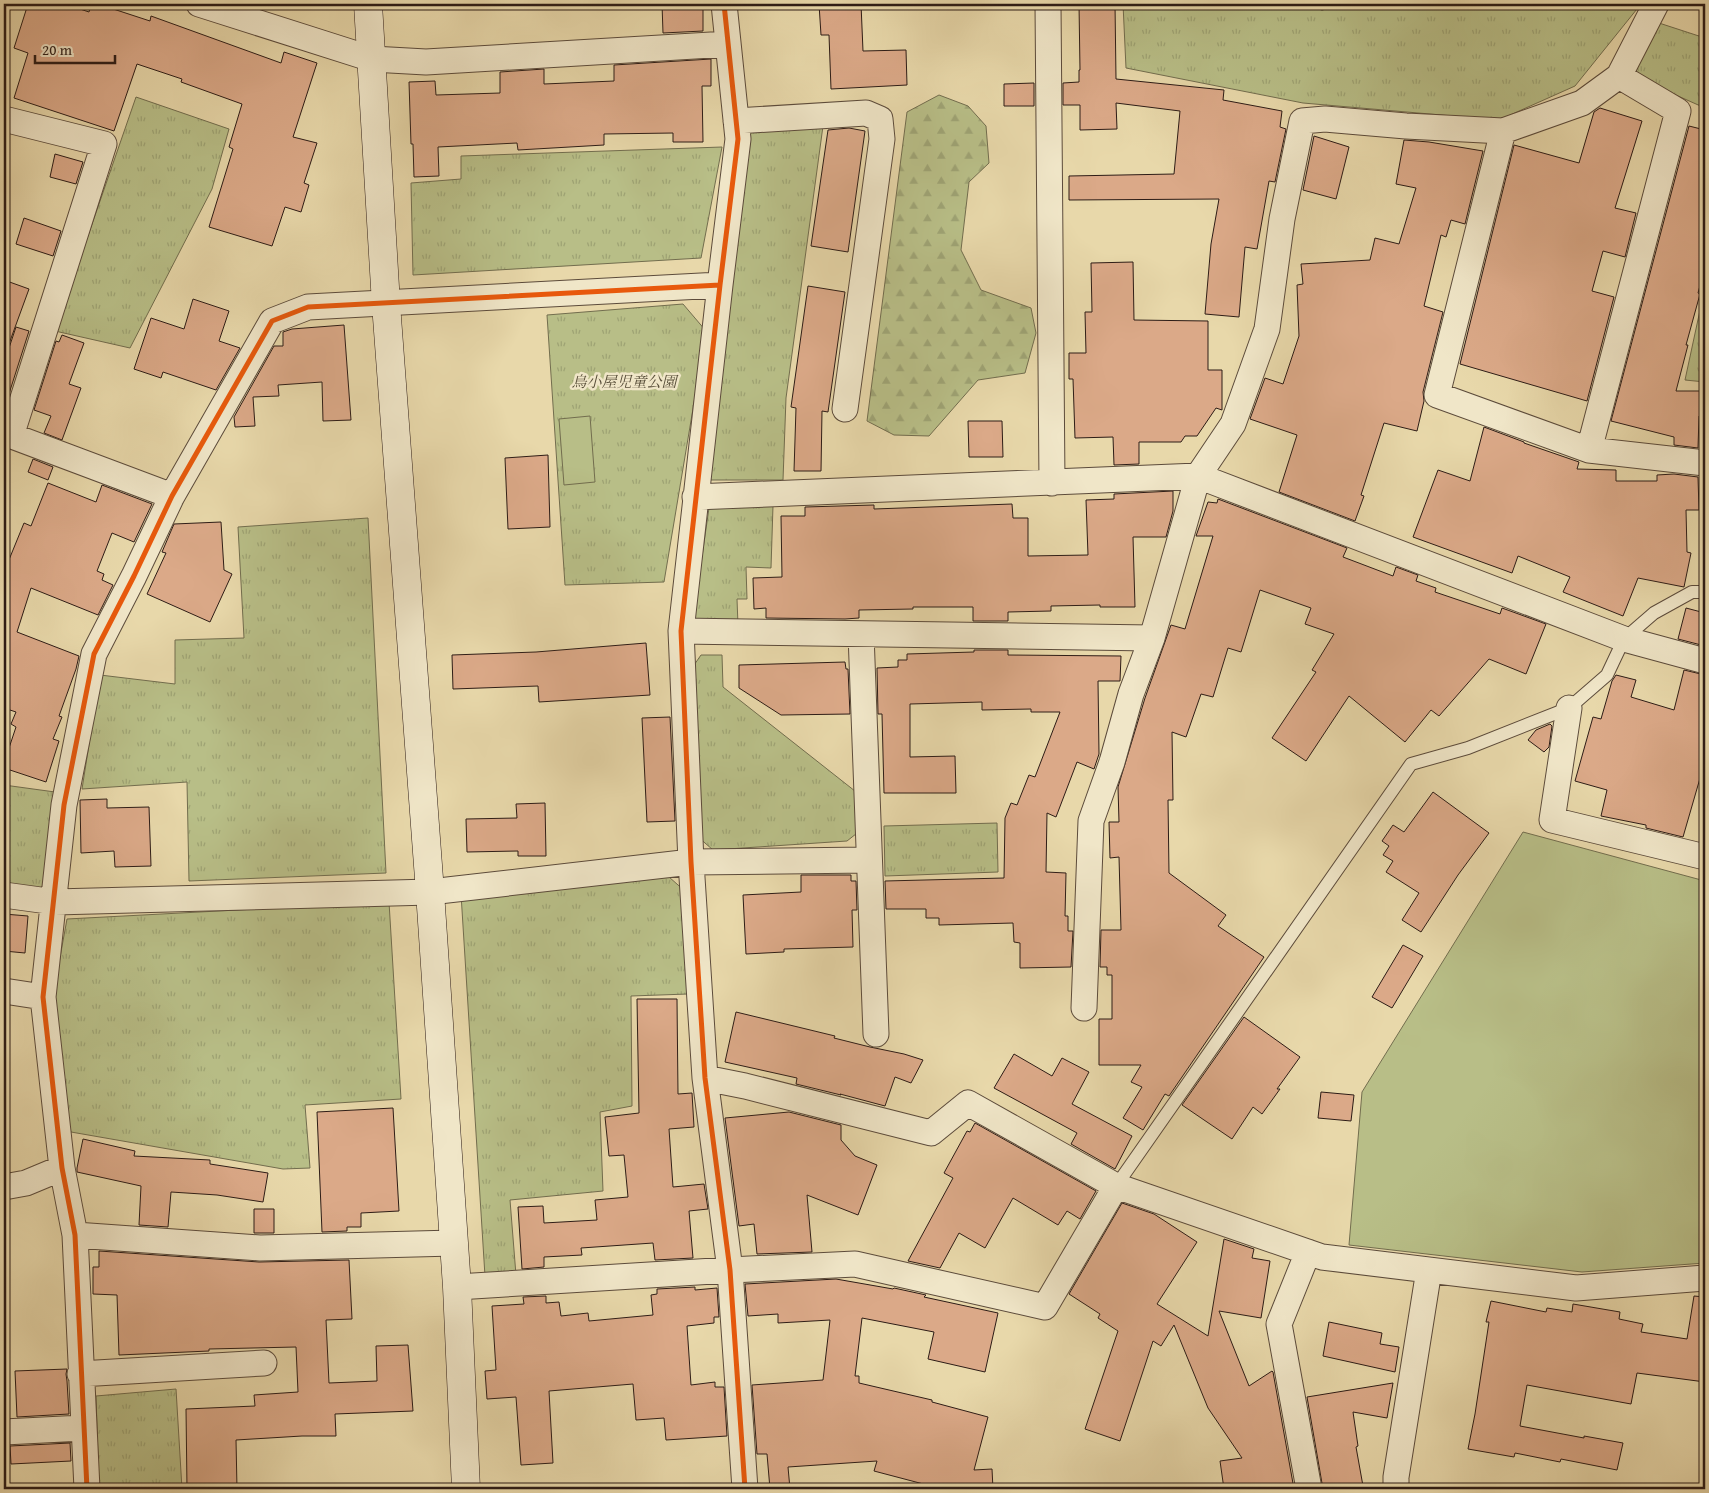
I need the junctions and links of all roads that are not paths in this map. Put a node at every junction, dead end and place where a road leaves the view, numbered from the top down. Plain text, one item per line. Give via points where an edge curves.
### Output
1 (199, 4) edge
2 (368, 4) edge
3 (724, 4) edge
4 (1048, 4) edge
5 (1656, 4) edge
6 (728, 44) junction
7 (372, 59) junction
8 (1619, 76) junction
9 (4, 119) edge
10 (736, 120) junction
11 (1503, 131) junction
12 (720, 285) junction
13 (386, 304) junction
14 (846, 409) dead end
15 (7, 434) edge
16 (1590, 450) junction
17 (1705, 463) edge
18 (1198, 476) junction
19 (1052, 483) junction
20 (172, 496) junction
21 (695, 497) junction
22 (1705, 592) edge
23 (681, 631) junction
24 (861, 634) junction
25 (1152, 638) junction
26 (1624, 639) junction
27 (1705, 661) edge
28 (1569, 708) junction
29 (1705, 857) edge
30 (869, 860) junction
31 (691, 862) junction
32 (430, 892) junction
33 (4, 895) edge
34 (55, 902) junction
35 (4, 991) edge
36 (43, 997) junction
37 (1084, 1008) dead end
38 (876, 1034) dead end
39 (706, 1078) junction
40 (62, 1168) junction
41 (1116, 1186) junction
42 (4, 1187) edge
43 (75, 1235) junction
44 (454, 1243) junction
45 (1308, 1252) junction
46 (730, 1270) junction
47 (1429, 1270) junction
48 (1705, 1278) edge
49 (458, 1287) junction
50 (264, 1362) dead end
51 (80, 1374) junction
52 (83, 1428) junction
53 (4, 1432) edge
54 (87, 1489) edge
55 (466, 1489) edge
56 (745, 1489) edge
57 (1309, 1489) edge
58 (1396, 1489) edge

1 - 7 street
2 - 7 street
3 - 6 street
4 - 19 street
5 - 8 street
6 - 7 street via 426,62
6 - 10 street
7 - 13 street
8 - 11 street via 1582,103
8 - 16 street via 1678,111
9 - 15 street via 104,144
10 - 12 street via 738,139
10 - 14 street via 866,113 880,119 882,139
11 - 16 street via 1437,395
11 - 18 street via 1325,119 1302,121 1282,219 1267,328 1233,424
12 - 13 street
12 - 21 street
13 - 20 street via 308,307 272,321
13 - 32 street
15 - 20 street
16 - 17 street
18 - 19 street
18 - 25 street
18 - 26 street
19 - 21 street
20 - 34 street via 94,654 64,805
21 - 23 street
22 - 26 lane via 1692,592 1654,613
23 - 24 street
23 - 31 street
24 - 25 street
24 - 30 street
25 - 37 street via 1091,821
26 - 27 street
26 - 28 lane via 1607,675
28 - 29 street via 1552,820
28 - 41 lane via 1468,748 1411,764
30 - 31 street
30 - 38 street
31 - 32 street
31 - 39 street
32 - 34 street
32 - 44 street
33 - 34 street
34 - 36 street
35 - 36 street
36 - 40 street
39 - 41 street via 931,1133 968,1103
39 - 46 street
40 - 42 street via 26,1184
40 - 43 street
41 - 45 street
41 - 46 street via 1045,1307 855,1264
43 - 44 street via 260,1248
43 - 51 street
44 - 49 street
45 - 47 street via 1322,1257
45 - 57 street via 1279,1324
46 - 49 street
46 - 56 street
47 - 48 street via 1576,1288
47 - 58 street
49 - 55 street
50 - 51 street
51 - 52 street
52 - 53 street
52 - 54 street

